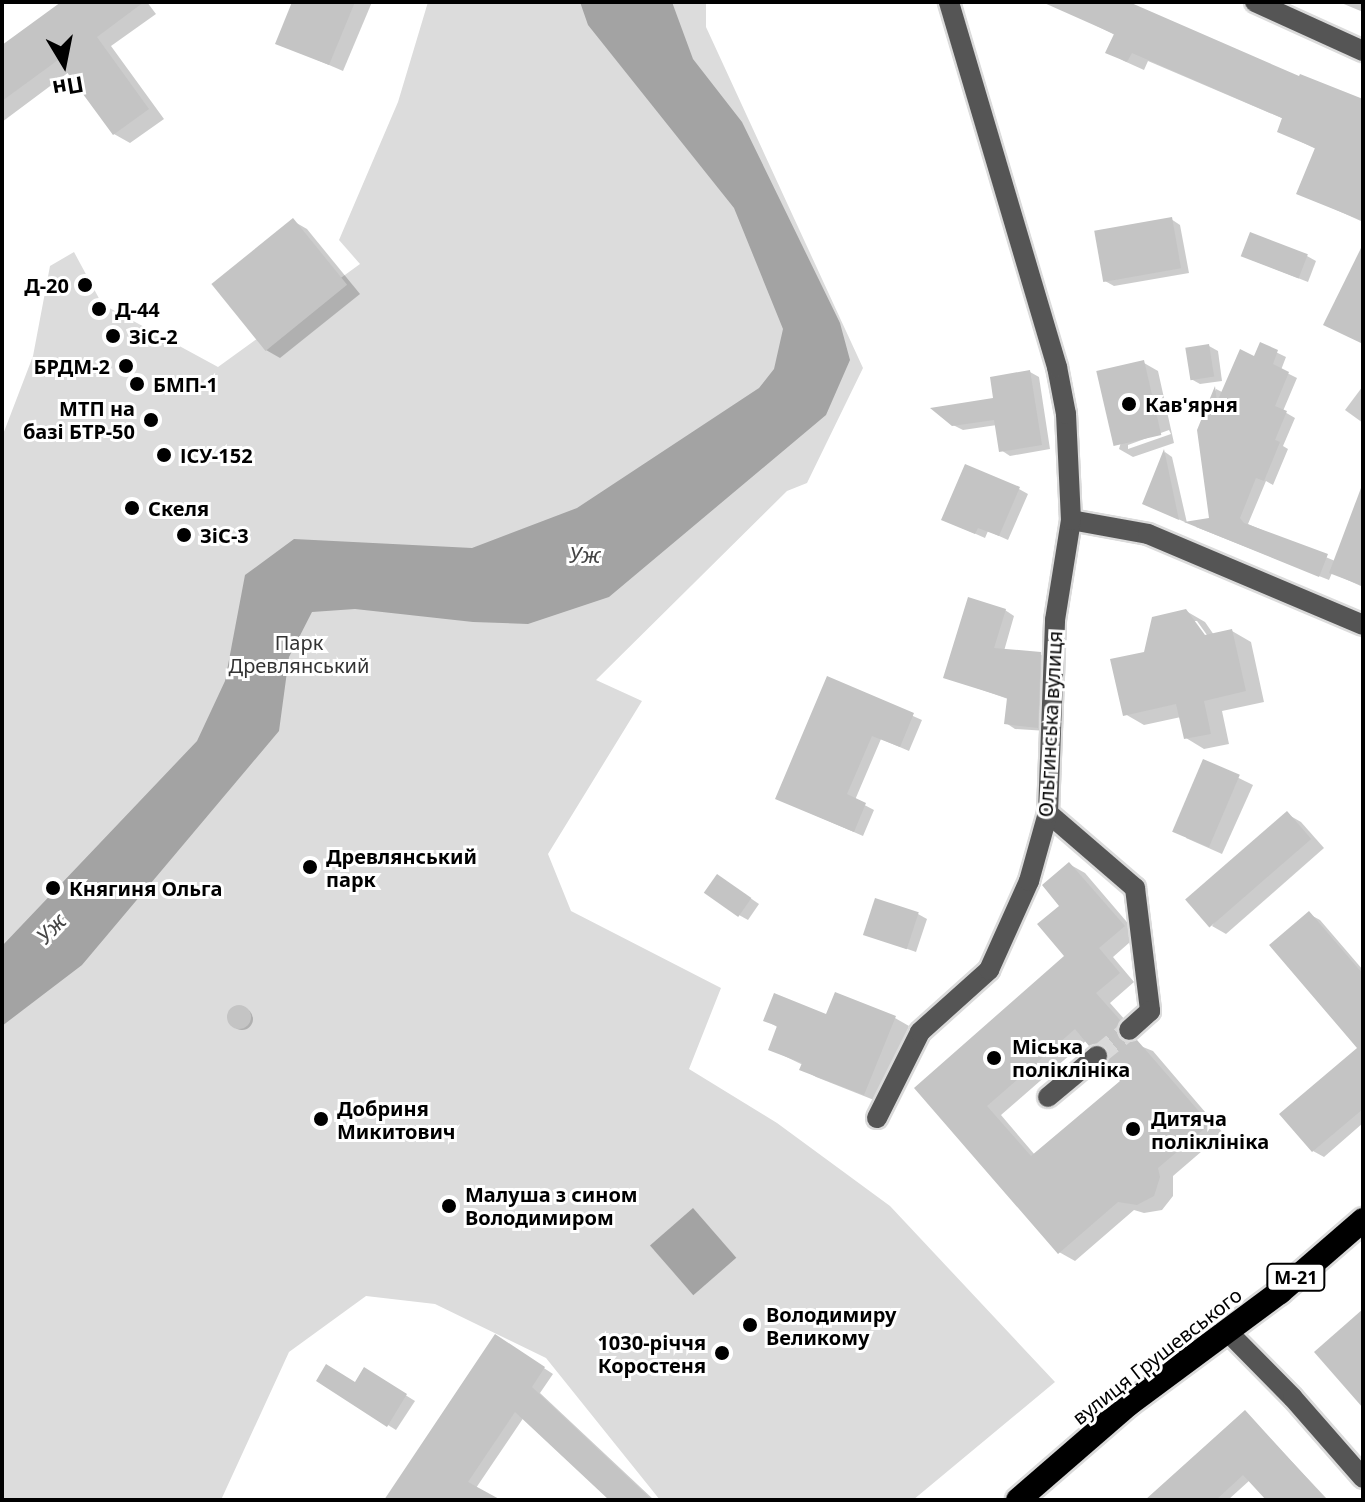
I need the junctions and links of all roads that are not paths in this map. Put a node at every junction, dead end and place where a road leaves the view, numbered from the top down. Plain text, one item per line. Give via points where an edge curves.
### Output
1 (949, 2) edge
2 (1255, 2) edge
3 (1363, 51) edge
4 (1071, 520) junction
5 (1363, 625) edge
6 (1048, 813) junction
7 (1129, 1030) tunnel mouth
8 (1097, 1056) tunnel mouth
9 (1048, 1097) dead end
10 (877, 1118) dead end
11 (1363, 1220) edge
12 (1226, 1330) junction
13 (1363, 1478) edge
14 (1018, 1500) edge

1 - 4 street, Ольгинська вулиця via 1057,367 1066,414
2 - 3 street
4 - 5 street via 1148,534
4 - 6 street, Ольгинська вулиця via 1055,620
6 - 7 street via 1135,888 1150,1011
6 - 10 street, Ольгинська вулиця via 1029,881 989,970 920,1032
8 - 9 street
11 - 12 highway, вулиця Грушевського / М-21 via 1280,1292
12 - 13 street
12 - 14 highway, вулиця Грушевського / М-21 via 1129,1404

